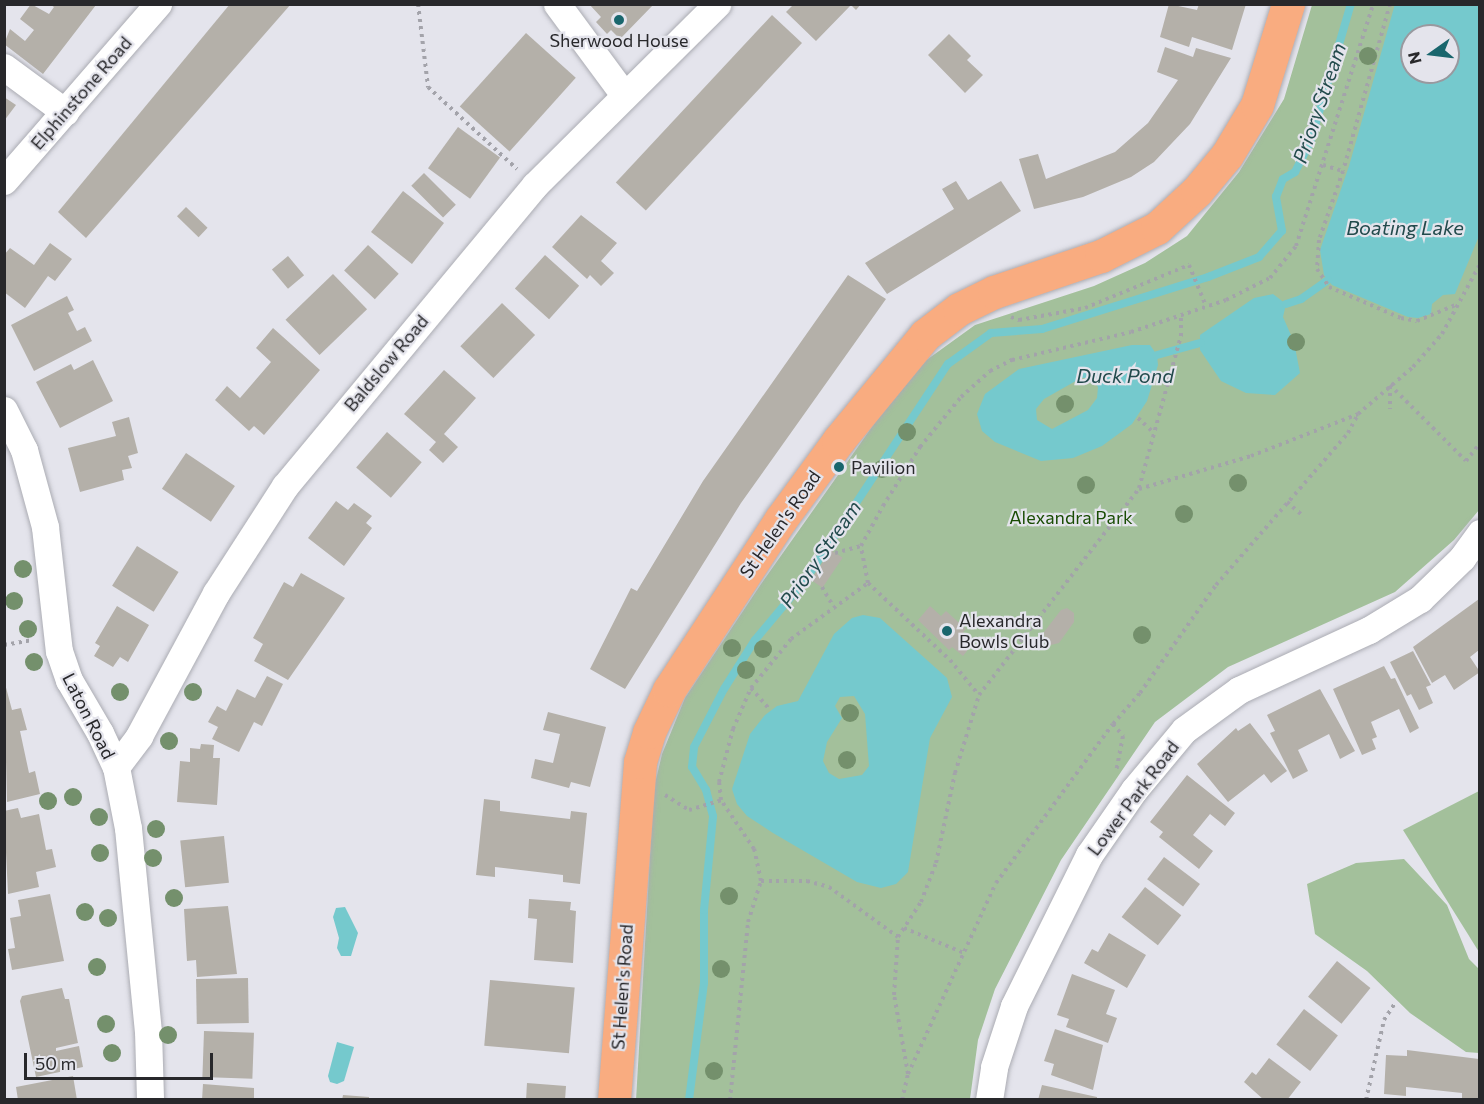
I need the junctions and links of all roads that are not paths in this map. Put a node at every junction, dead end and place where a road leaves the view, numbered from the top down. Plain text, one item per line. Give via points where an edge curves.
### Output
1 (158, 4) edge
2 (557, 4) edge
3 (717, 4) edge
4 (1288, 4) edge
5 (4, 67) edge
6 (624, 95) junction
7 (65, 112) junction
8 (4, 180) edge
9 (4, 411) edge
10 (1479, 534) edge
11 (116, 767) junction
12 (150, 1100) edge
13 (614, 1100) edge
14 (989, 1100) edge

1 - 7 street, Elphinstone Road
2 - 6 street
3 - 6 street, Baldslow Road
4 - 13 main road, St Helen's Road via 1257,105 1227,155 1197,191 1156,228 1101,256 994,292 959,309 925,335 838,441 781,519 669,690 649,732 637,785
5 - 7 street
6 - 11 street, Baldslow Road via 535,185 285,486 216,593 139,736
7 - 8 street, Elphinstone Road
9 - 11 street, Laton Road via 24,450 45,527 59,651 69,680
10 - 14 street, Lower Park Road via 1462,558 1420,598 1369,630 1239,690 1184,730 1134,790 1089,855 1014,1006 994,1067
11 - 12 street, Laton Road via 128,828 148,1031

